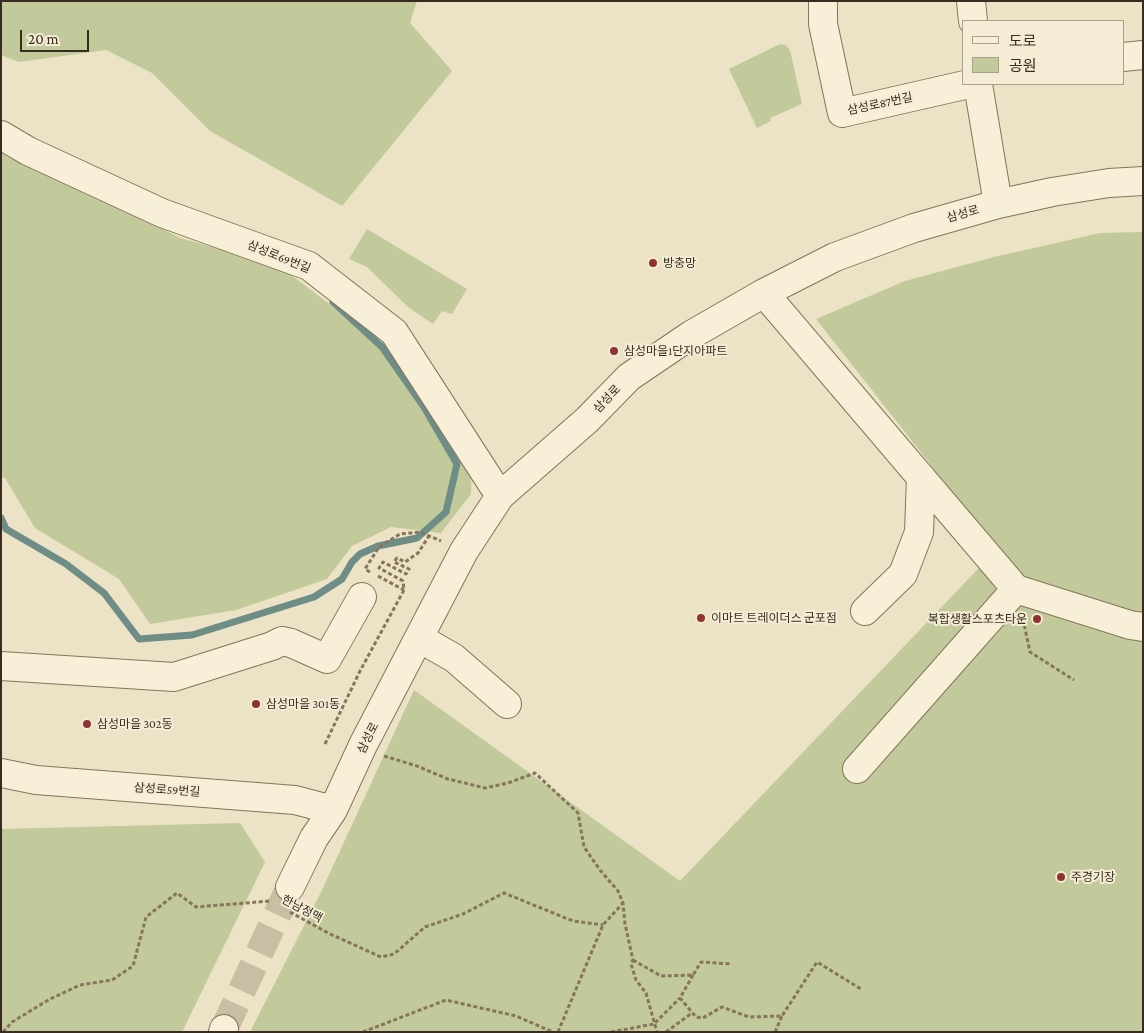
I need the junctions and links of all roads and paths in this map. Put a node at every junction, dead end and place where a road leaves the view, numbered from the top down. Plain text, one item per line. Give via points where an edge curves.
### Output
1 (823, 1) edge
2 (971, 1) edge
3 (973, 20) edge
4 (1143, 55) edge
5 (1124, 57) edge
6 (965, 85) edge
7 (978, 85) edge
8 (1, 135) edge
9 (1143, 181) edge
10 (998, 204) junction
11 (764, 293) junction
12 (921, 477) junction
13 (500, 496) junction
14 (1016, 588) junction
15 (404, 590) junction
16 (362, 597) dead end
17 (865, 611) dead end
18 (1143, 627) edge
19 (419, 638) junction
20 (1, 666) edge
21 (1074, 680) dead end
22 (507, 704) dead end
23 (325, 744) dead end
24 (364, 745) junction
25 (857, 769) dead end
26 (1, 773) edge
27 (333, 810) junction
28 (284, 900) junction
29 (623, 903) junction
30 (603, 925) junction
31 (634, 960) junction
32 (732, 964) dead end
33 (693, 975) junction
34 (861, 989) dead end
35 (680, 998) junction
36 (692, 1013) junction
37 (782, 1016) junction
38 (654, 1024) junction
39 (3, 1032) edge
40 (363, 1032) edge
41 (553, 1032) edge
42 (558, 1032) edge
43 (611, 1032) edge
44 (657, 1032) edge
45 (666, 1032) edge
46 (775, 1032) edge

1 - 6 street, 삼성로87번길 via 823,24 842,113
2 - 3 street
4 - 5 street
7 - 10 street
8 - 13 street, 삼성로69번길 via 28,151 162,213 309,266 394,332
9 - 10 street, 삼성로 via 1052,192
10 - 11 street, 삼성로 via 914,228 835,257
11 - 12 street
11 - 13 street, 삼성로 via 691,335 629,377 587,420
12 - 14 street
12 - 17 street via 919,532 903,574
13 - 19 street, 삼성로 via 464,551
14 - 18 street
14 - 21 path via 1030,652
14 - 25 street
15 - 15 path via 403,581 379,568 382,562 406,574 408,569 394,562 397,558 405,562 418,553 429,536 420,532 400,534 379,547 365,569
15 - 23 path
16 - 20 street via 327,659 282,641 174,677
19 - 22 street via 454,658
19 - 24 street, 삼성로
24 - 27 street, 삼성로
24 - 29 path via 382,756 417,766 448,780 485,788 508,784 535,773 578,813 584,847 618,891
26 - 27 street, 삼성로59번길 via 36,780 296,800
27 - 28 street, 삼성로 via 314,838
28 - 30 path, 한남정맥 via 328,933 381,957 394,954 425,927 463,914 504,893 573,921
28 - 39 path, 한남정맥 via 196,907 177,893 146,917 133,966 112,980 80,985 50,999 12,1022
29 - 30 path
29 - 31 path
30 - 42 path
31 - 33 path via 661,976
31 - 38 path via 631,964 636,980 646,993
32 - 33 path via 702,962
33 - 35 path
34 - 37 path via 817,962
35 - 36 path
35 - 38 path
36 - 37 path via 703,1018 722,1007 749,1017
36 - 45 path
37 - 46 path
38 - 43 path
38 - 44 path
40 - 41 path via 446,1000 516,1016

